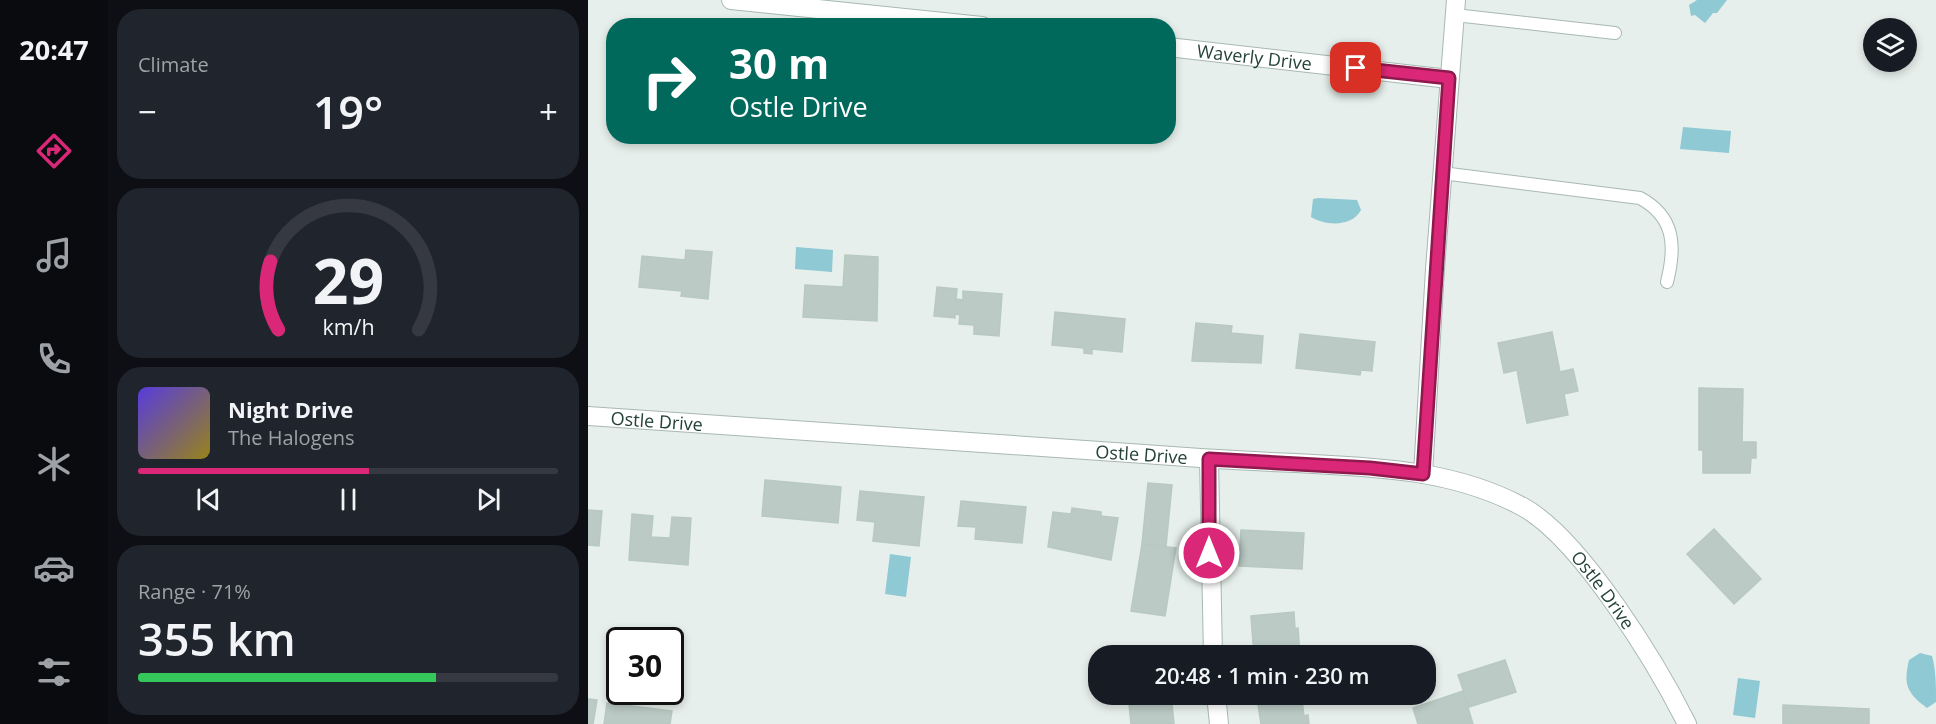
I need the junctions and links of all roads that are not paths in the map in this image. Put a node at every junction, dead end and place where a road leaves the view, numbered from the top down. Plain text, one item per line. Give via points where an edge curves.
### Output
1 (731, 0) edge
2 (1455, 7) edge
3 (905, 18) edge
4 (1615, 33) dead end
5 (1176, 48) edge
6 (1449, 78) junction
7 (1442, 172) junction
8 (1667, 282) dead end
9 (588, 416) edge
10 (1209, 459) junction
11 (1423, 474) junction
12 (1213, 645) edge
13 (1217, 705) edge
14 (1219, 724) edge
15 (1687, 724) edge

1 - 3 street
2 - 4 lane
2 - 6 street
5 - 6 street, Waverly Drive
6 - 7 street
7 - 8 lane via 1640,198 1653,205 1671,234 1674,255
7 - 11 street
9 - 10 street, Ostle Drive
10 - 11 street, Ostle Drive
10 - 12 street
11 - 15 street, Ostle Drive via 1499,495 1549,525 1581,559 1636,636
13 - 14 street

